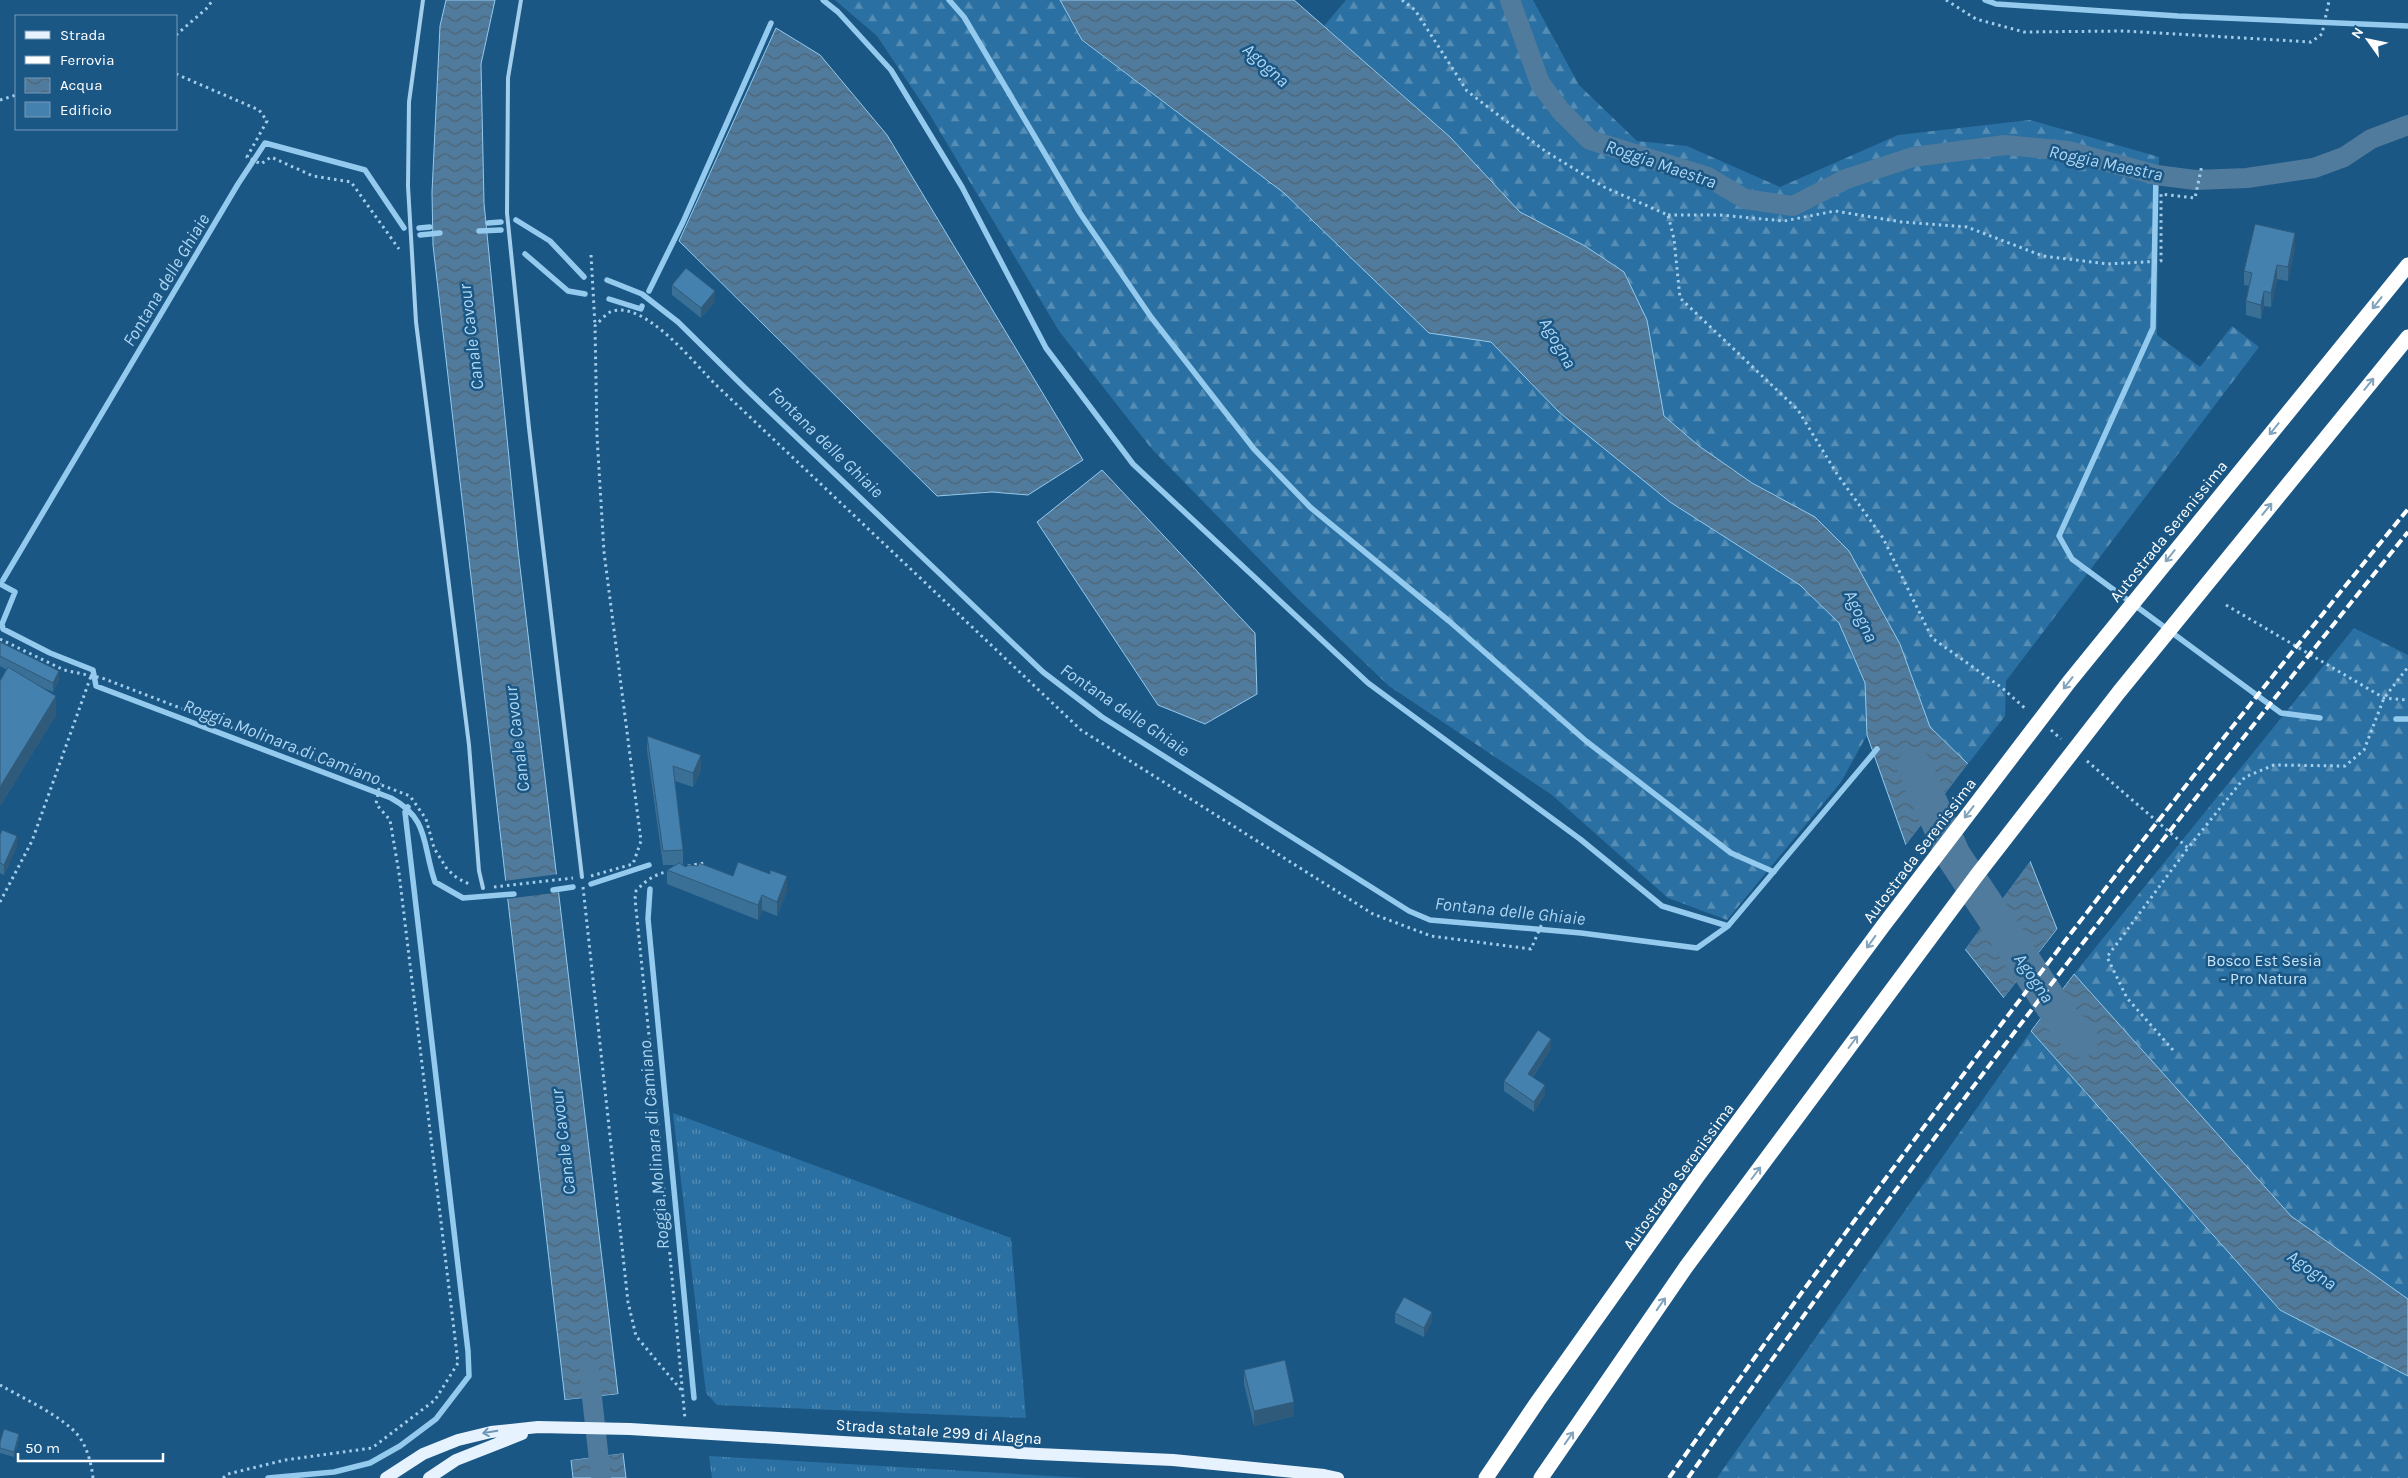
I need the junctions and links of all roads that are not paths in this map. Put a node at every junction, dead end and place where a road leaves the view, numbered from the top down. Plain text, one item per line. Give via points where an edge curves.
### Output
1 (423, 0) edge
2 (521, 0) edge
3 (2408, 265) edge
4 (2408, 337) edge
5 (582, 877) road end
6 (483, 888) road end
7 (538, 1427) junction
8 (386, 1478) edge
9 (428, 1478) edge
10 (1338, 1478) edge
11 (1486, 1478) edge
12 (1541, 1478) edge

1 - 6 lane via 409,102 408,186 416,322 468,736 478,871
2 - 5 lane via 508,78 507,213
3 -> 11 highway, Autostrada Serenissima via 2069,682 1871,942 1692,1185
12 -> 4 highway via 1686,1267 1977,875 2236,547
7 -> 8 main road, Strada statale 299 di Alagna via 491,1432 458,1440 423,1454
7 - 9 main road, Strada statale 299 di Alagna via 456,1460
7 - 10 main road, Strada statale 299 di Alagna via 630,1429 1173,1460

